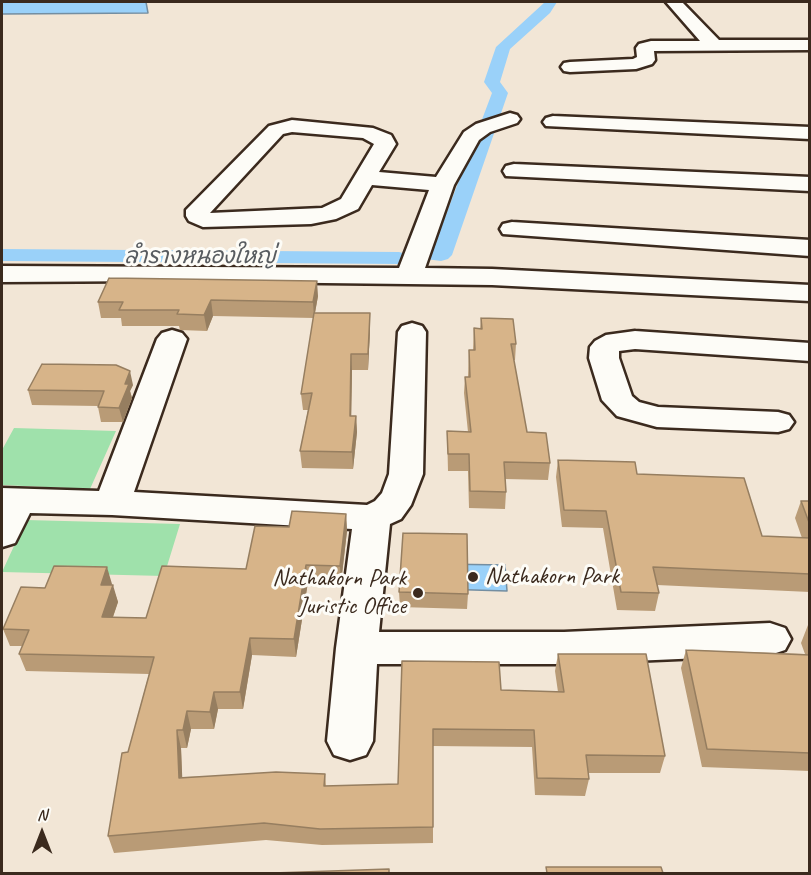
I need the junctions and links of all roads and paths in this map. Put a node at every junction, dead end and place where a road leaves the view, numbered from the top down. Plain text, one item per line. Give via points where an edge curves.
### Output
1 (674, 2) edge
2 (714, 45) junction
3 (810, 45) edge
4 (570, 67) dead end
5 (553, 122) dead end
6 (497, 123) dead end
7 (810, 133) edge
8 (514, 171) dead end
9 (364, 177) junction
10 (810, 184) edge
11 (443, 185) junction
12 (512, 229) dead end
13 (810, 248) edge
14 (2, 274) edge
15 (409, 275) junction
16 (810, 293) edge
17 (412, 332) dead end
18 (172, 339) dead end
19 (810, 352) edge
20 (778, 422) dead end
21 (10, 500) edge
22 (112, 503) junction
23 (372, 518) junction
24 (2, 534) edge
25 (770, 639) dead end
26 (357, 648) junction
27 (350, 741) dead end

1 - 2 street
2 - 3 street
2 - 4 street via 651,46 645,48 646,60 636,64
5 - 7 street
6 - 11 street via 471,136
8 - 10 street
9 - 9 street via 385,144 384,139 378,135 292,126 276,130 198,210 198,216 218,220 328,214 350,204
9 - 11 street
11 - 15 street
12 - 13 street
14 - 15 street
15 - 16 street
17 - 23 street via 406,474 388,510
18 - 22 street
19 - 20 street via 635,340 616,341 604,347 618,400 628,409 657,417
21 - 22 street
21 - 24 street
22 - 23 street
23 - 26 street
25 - 26 street via 564,648
26 - 27 street

